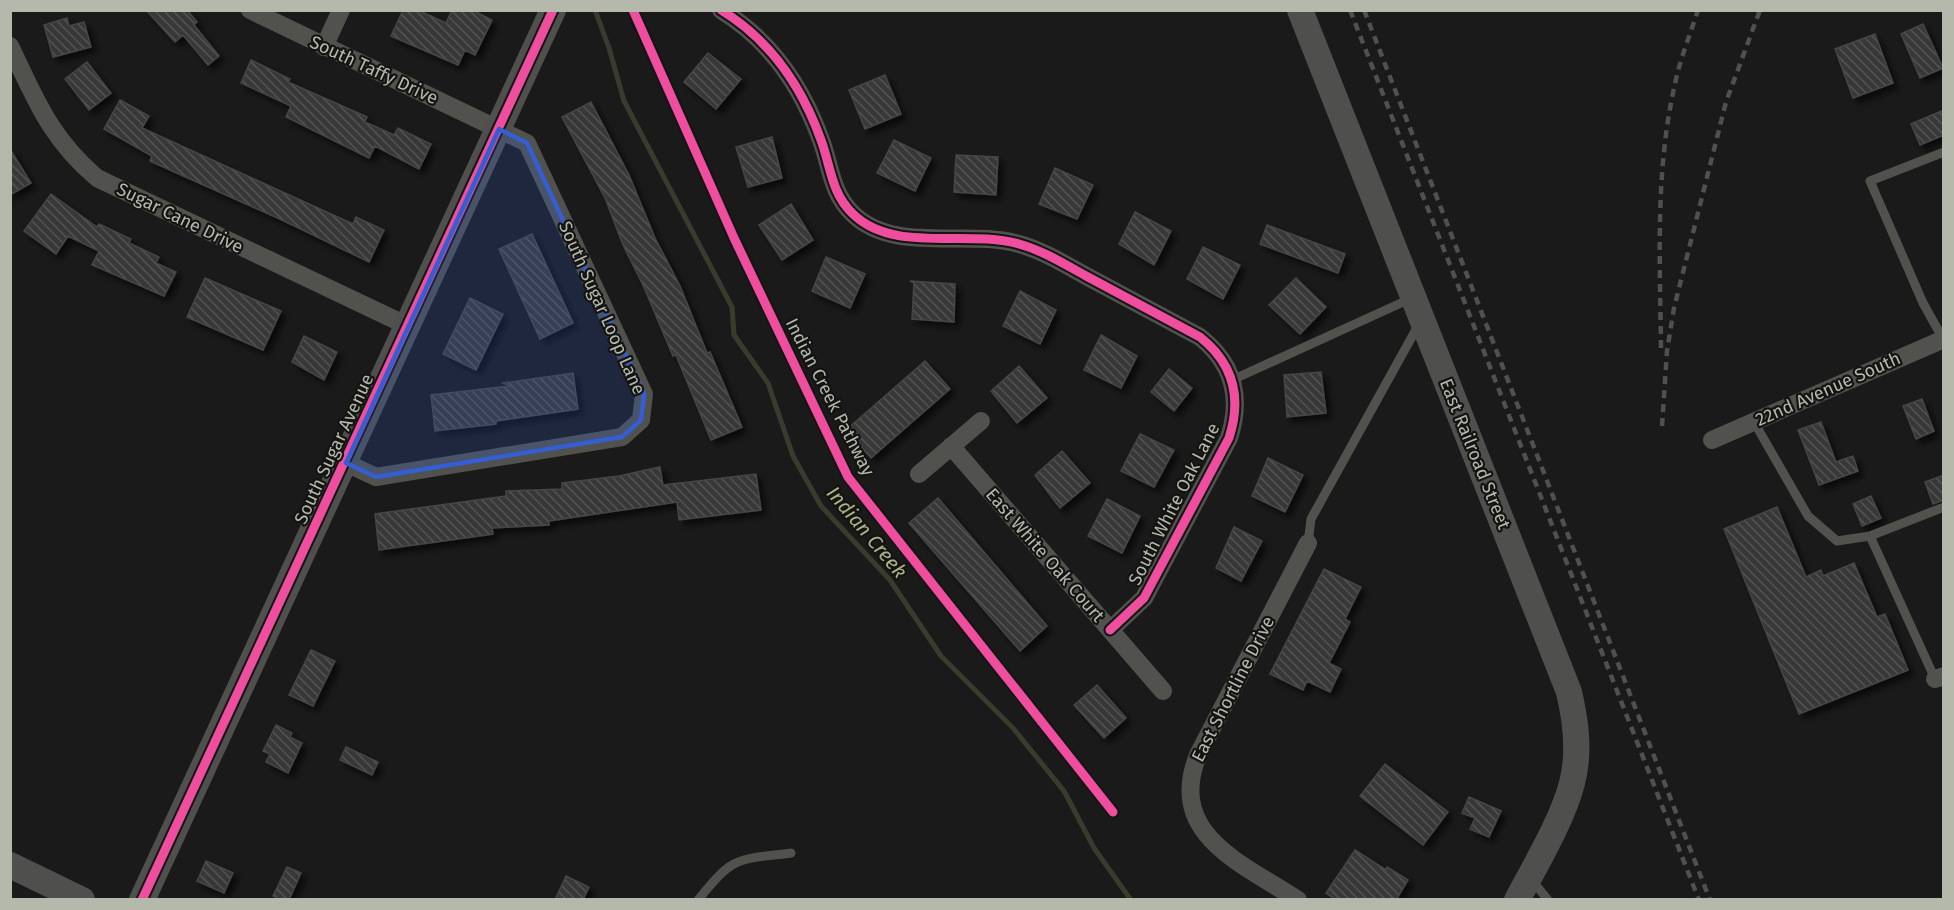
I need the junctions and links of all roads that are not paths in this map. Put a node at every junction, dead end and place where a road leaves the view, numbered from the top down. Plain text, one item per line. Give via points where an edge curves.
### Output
1 (250, 10) edge
2 (341, 10) edge
3 (554, 10) edge
4 (721, 10) edge
5 (1299, 10) edge
6 (10, 46) edge
7 (324, 46) junction
8 (499, 129) junction
9 (1944, 152) edge
10 (1417, 308) junction
11 (408, 326) junction
12 (1943, 340) edge
13 (1232, 380) junction
14 (981, 421) dead end
15 (1754, 422) junction
16 (1712, 440) dead end
17 (951, 446) junction
18 (346, 463) junction
19 (919, 474) dead end
20 (1944, 507) edge
21 (1870, 536) junction
22 (1308, 543) joint
23 (1110, 630) junction
24 (1939, 677) edge
25 (1163, 691) dead end
26 (791, 853) dead end
27 (10, 865) edge
28 (1529, 877) junction
29 (82, 900) edge
30 (142, 900) edge
31 (698, 900) edge
32 (1298, 900) edge
33 (1518, 900) edge
34 (1548, 900) edge

1 - 7 street, South Taffy Drive
2 - 7 street
3 - 8 street, South Sugar Avenue
4 - 13 street via 772,53 788,73 807,105 837,195 853,214 884,233 993,239 1040,251 1200,337 1214,348
5 - 10 street, East Railroad Street
6 - 11 street, Sugar Cane Drive via 54,134 73,158 97,178
7 - 8 street, South Taffy Drive
8 - 11 street, South Sugar Avenue
8 - 18 street, South Sugar Loop Lane via 527,143 644,394 641,420 622,437 376,477
9 - 12 lane via 1870,181
10 - 13 lane
10 - 22 lane via 1311,519
10 - 28 street, East Railroad Street via 1569,692 1576,720 1577,753 1572,784
11 - 18 street, South Sugar Avenue
12 - 15 street, 22nd Avenue South
13 - 23 street, South White Oak Lane via 1237,398 1236,418 1229,438 1144,598
14 - 17 street
15 - 16 street, 22nd Avenue South
15 - 21 lane via 1808,516 1837,541
17 - 19 street
17 - 23 street, East White Oak Court
18 - 30 street, South Sugar Avenue
20 - 21 lane
21 - 24 lane
22 - 32 street, East Shortline Drive via 1198,755 1188,788 1201,830 1215,844
23 - 25 street, East White Oak Court
26 - 31 lane via 736,860 716,876
27 - 29 street
28 - 33 street, East Railroad Street
28 - 34 lane

